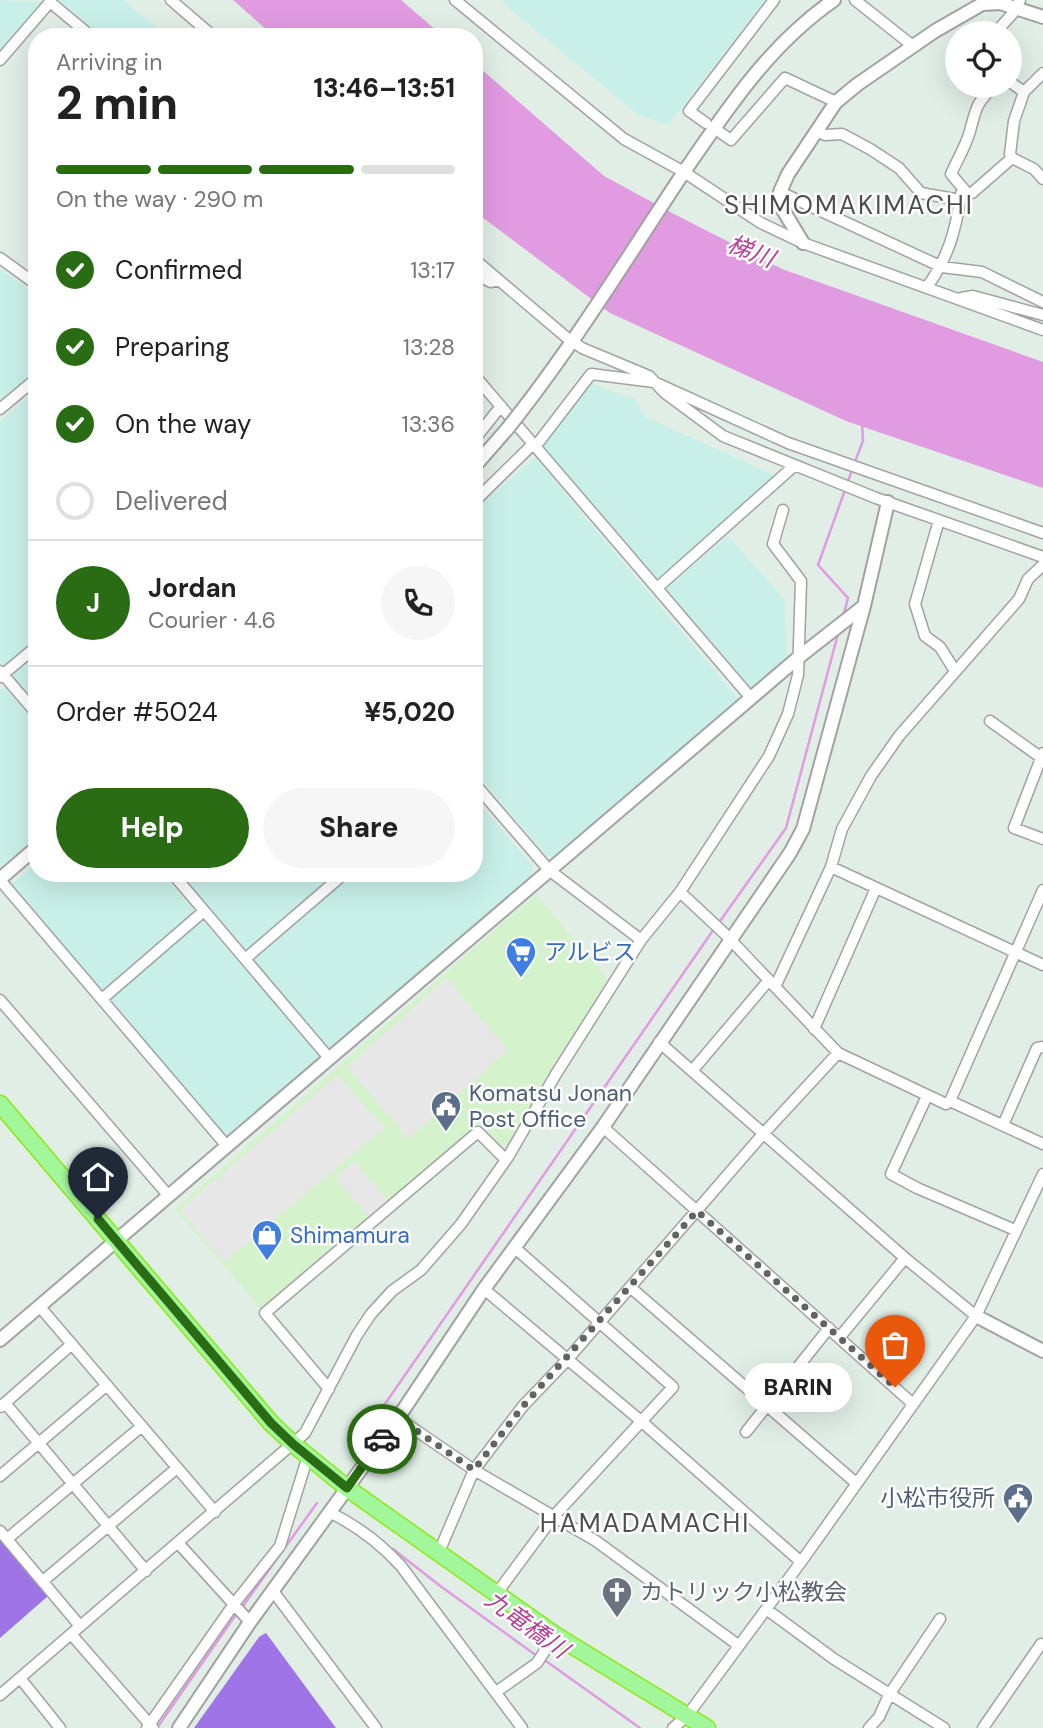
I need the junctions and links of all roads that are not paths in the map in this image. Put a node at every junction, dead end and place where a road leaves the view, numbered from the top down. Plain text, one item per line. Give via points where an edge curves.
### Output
1 (170, 0) edge
2 (455, 0) edge
3 (774, 0) edge
4 (834, 0) edge
5 (855, 0) edge
6 (49, 1) edge
7 (1018, 3) edge
8 (1043, 17) edge
9 (1006, 21) edge
10 (81, 28) edge
11 (203, 28) edge
12 (913, 46) junction
13 (0, 60) edge
14 (1043, 73) edge
15 (1024, 92) joint
16 (982, 98) edge
17 (836, 102) junction
18 (706, 123) dead end
19 (816, 131) junction
20 (721, 133) dead end
21 (1012, 158) junction
22 (680, 178) junction
23 (1043, 178) edge
24 (780, 192) junction
25 (964, 197) junction
26 (803, 243) junction
27 (0, 258) edge
28 (483, 267) edge
29 (942, 267) junction
30 (28, 278) edge
31 (483, 278) edge
32 (499, 280) junction
33 (927, 287) junction
34 (957, 298) junction
35 (1043, 302) edge
36 (1043, 314) edge
37 (1043, 330) edge
38 (572, 341) junction
39 (654, 382) junction
40 (483, 385) edge
41 (28, 386) edge
42 (501, 406) junction
43 (0, 409) edge
44 (483, 429) edge
45 (534, 445) junction
46 (483, 457) edge
47 (793, 466) junction
48 (483, 493) edge
49 (888, 502) junction
50 (783, 510) dead end
51 (939, 520) junction
52 (1043, 533) edge
53 (1043, 557) edge
54 (1043, 565) edge
55 (657, 588) junction
56 (864, 606) junction
57 (28, 653) edge
58 (799, 657) junction
59 (955, 671) junction
60 (1, 674) edge
61 (751, 698) junction
62 (28, 704) edge
63 (989, 721) dead end
64 (1042, 757) edge
65 (483, 793) edge
66 (1043, 839) edge
67 (28, 856) edge
68 (831, 867) junction
69 (549, 870) junction
70 (0, 879) edge
71 (180, 882) edge
72 (335, 882) edge
73 (876, 888) junction
74 (1043, 890) edge
75 (680, 892) junction
76 (204, 911) junction
77 (728, 937) junction
78 (641, 940) junction
79 (1016, 953) junction
80 (245, 959) junction
81 (1043, 965) edge
82 (772, 983) junction
83 (102, 999) junction
84 (0, 1000) edge
85 (814, 1029) junction
86 (659, 1042) junction
87 (1043, 1047) edge
88 (838, 1053) junction
89 (329, 1058) junction
90 (692, 1071) junction
91 (927, 1096) junction
92 (950, 1101) junction
93 (0, 1104) edge
94 (1003, 1125) junction
95 (603, 1126) junction
96 (763, 1134) junction
97 (1043, 1144) edge
98 (226, 1145) junction
99 (506, 1160) junction
100 (1043, 1174) edge
101 (168, 1195) junction
102 (697, 1211) junction
103 (1015, 1230) junction
104 (116, 1240) junction
105 (515, 1248) junction
106 (905, 1258) junction
107 (630, 1286) junction
108 (484, 1289) junction
109 (40, 1307) junction
110 (976, 1316) junction
111 (600, 1321) junction
112 (828, 1328) junction
113 (1, 1336) edge
114 (839, 1338) junction
115 (72, 1344) junction
116 (1043, 1350) edge
117 (567, 1360) junction
118 (107, 1385) junction
119 (329, 1389) junction
120 (913, 1404) junction
121 (2, 1405) edge
122 (767, 1405) junction
123 (398, 1418) junction
124 (642, 1422) junction
125 (142, 1426) junction
126 (746, 1432) dead end
127 (39, 1443) junction
128 (293, 1444) junction
129 (308, 1456) junction
130 (177, 1468) junction
131 (474, 1470) junction
132 (0, 1476) edge
133 (856, 1483) junction
134 (74, 1485) junction
135 (347, 1488) junction
136 (215, 1512) junction
137 (329, 1512) junction
138 (554, 1517) junction
139 (108, 1526) junction
140 (4, 1535) edge
141 (179, 1544) junction
142 (439, 1552) junction
143 (801, 1562) junction
144 (146, 1571) junction
145 (43, 1581) junction
146 (272, 1591) junction
147 (497, 1593) junction
148 (233, 1604) junction
149 (766, 1609) junction
150 (940, 1619) dead end
151 (250, 1622) junction
152 (80, 1626) junction
153 (71, 1634) junction
154 (555, 1635) junction
155 (1041, 1644) dead end
156 (738, 1645) junction
157 (19, 1678) junction
158 (496, 1692) junction
159 (0, 1695) edge
160 (889, 1695) junction
161 (687, 1716) junction
162 (150, 1727) edge
163 (60, 1728) edge
164 (179, 1728) edge
165 (376, 1728) edge
166 (522, 1728) edge
167 (673, 1728) edge
168 (707, 1728) edge
169 (869, 1728) edge
170 (944, 1728) edge
171 (983, 1728) edge

1 - 11 street
2 - 22 street via 624,139
3 - 18 street via 689,111
4 - 22 street via 763,62
5 - 12 street
6 - 10 street
6 - 13 street
7 - 8 street
7 - 9 street
7 - 12 street via 982,4
12 - 17 street
14 - 15 street
15 - 21 street via 1014,121
16 - 25 street via 951,174
17 - 19 street
17 - 20 street via 785,78 732,140
19 - 24 street
19 - 25 street via 842,134 870,149 899,168 921,192
21 - 23 street
21 - 25 street
22 - 26 street
22 - 38 street
24 - 26 street via 780,205
24 - 29 street
25 - 29 street
26 - 33 street
27 - 30 street
28 - 32 street
29 - 33 street
29 - 35 street via 982,272
31 - 32 street
32 - 38 street
33 - 34 street
34 - 36 street via 973,296
34 - 37 street
38 - 39 street
38 - 46 street, bridge
39 - 45 street via 591,374
39 - 47 street via 723,436
39 - 52 street via 788,443
40 - 42 street
41 - 43 street
42 - 44 street
42 - 45 street
45 - 48 street
45 - 55 street
47 - 49 street
47 - 55 street
49 - 51 street
49 - 56 street
50 - 58 street via 773,544 801,581
51 - 53 street
51 - 59 street via 915,604 925,636 940,647
54 - 59 street
55 - 61 street
56 - 58 street
56 - 77 street via 803,829
57 - 60 street
58 - 61 street
58 - 75 street via 788,714 769,756
59 - 68 street via 871,776 842,829
60 - 62 street
61 - 69 street
63 - 64 street
64 - 66 street via 1014,828
65 - 69 street
67 - 70 street
68 - 73 street
68 - 82 street
69 - 78 street
69 - 89 street
70 - 83 street
71 - 76 street
72 - 80 street
73 - 79 street
73 - 85 street
74 - 79 street
75 - 77 street
75 - 78 street
76 - 80 street
76 - 83 street
77 - 82 street
77 - 86 street
78 - 99 street
79 - 81 street
79 - 92 street
80 - 89 street
82 - 85 street
82 - 90 street
83 - 98 street
84 - 101 street
85 - 88 street
86 - 90 street
86 - 95 street
87 - 94 street via 1037,1048
88 - 91 street
88 - 96 street
89 - 98 street
90 - 96 street
91 - 92 street via 946,1104
91 - 103 street via 891,1174
92 - 94 street
93 - 104 highway
94 - 97 street
95 - 102 street
95 - 105 street
96 - 102 street
96 - 106 street
98 - 101 street
99 - 119 street via 461,1224 421,1270 371,1314
99 - 119 street via 478,1132 265,1313
100 - 103 street
101 - 104 street
102 - 107 street
102 - 112 street
103 - 110 street
104 - 109 street
104 - 128 highway
105 - 108 street
105 - 111 street
106 - 110 street
106 - 114 street
107 - 111 street
107 - 122 street
108 - 117 street
108 - 123 street
109 - 113 street
109 - 115 street
110 - 116 street
110 - 120 street
111 - 117 street
111 - 124 street via 673,1387
112 - 114 street
112 - 122 street
114 - 120 street
115 - 118 street
115 - 121 street
117 - 124 street
117 - 131 street via 523,1406
118 - 125 street
118 - 127 street
119 - 128 street via 305,1433
120 - 133 street
121 - 127 street
122 - 126 street
122 - 133 street
123 - 131 street
123 - 135 street
124 - 138 street
124 - 143 street
125 - 130 street
125 - 134 street
127 - 132 street
127 - 134 street
128 - 129 highway
128 - 136 street
129 - 135 highway
129 - 148 street via 280,1546
130 - 136 street
130 - 139 street
131 - 138 street
131 - 142 street
133 - 143 street
134 - 139 street
134 - 140 street
135 - 137 street
135 - 142 highway
136 - 141 street
137 - 146 street
137 - 158 street via 378,1542 401,1566
138 - 147 street
138 - 156 street via 623,1558
139 - 144 street
139 - 145 street
140 - 145 street
141 - 144 street
141 - 148 street
142 - 147 highway
143 - 149 street
144 - 152 street
145 - 152 street
146 - 151 street
146 - 165 street
147 - 154 highway
148 - 151 street
148 - 162 street
149 - 156 street
149 - 160 street
150 - 160 street
151 - 164 street
152 - 153 street
153 - 157 street
153 - 162 street
154 - 158 street via 537,1663
154 - 161 highway
155 - 171 street
156 - 161 street
157 - 159 street
157 - 163 street
158 - 166 street
160 - 169 street
160 - 170 street
161 - 167 street
161 - 168 highway

